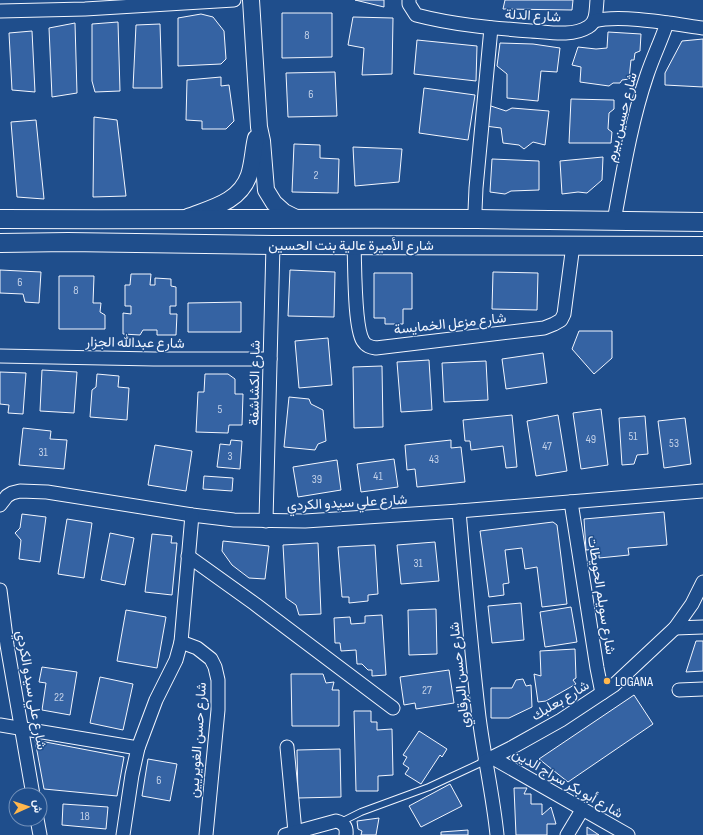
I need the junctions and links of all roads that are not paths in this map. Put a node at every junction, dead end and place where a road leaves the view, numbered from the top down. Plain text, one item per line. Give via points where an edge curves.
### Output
1 (234, 0) edge
2 (251, 0) edge
3 (408, 0) edge
4 (597, 0) edge
5 (36, 5) edge
6 (0, 11) edge
7 (594, 21) junction
8 (667, 24) junction
9 (491, 28) junction
10 (703, 28) edge
11 (259, 127) junction
12 (298, 219) junction
13 (482, 219) junction
14 (0, 220) edge
15 (178, 220) junction
16 (614, 221) junction
17 (703, 222) edge
18 (0, 243) edge
19 (273, 245) junction
20 (354, 245) junction
21 (573, 245) junction
22 (486, 246) junction
23 (703, 246) edge
24 (0, 356) edge
25 (270, 359) junction
26 (703, 491) edge
27 (571, 502) junction
28 (0, 505) edge
29 (459, 511) junction
30 (192, 515) junction
31 (266, 521) junction
32 (188, 556) junction
33 (703, 582) edge
34 (0, 590) edge
35 (703, 627) edge
36 (675, 628) junction
37 (181, 642) junction
38 (703, 689) edge
39 (679, 690) dead end
40 (602, 694) junction
41 (393, 708) dead end
42 (0, 725) edge
43 (22, 729) junction
44 (287, 747) dead end
45 (138, 748) junction
46 (489, 759) junction
47 (32, 787) edge
48 (582, 810) junction
49 (341, 822) junction
50 (290, 834) edge
51 (123, 835) edge
52 (206, 835) edge
53 (346, 835) edge
54 (497, 835) edge
55 (567, 835) edge
56 (628, 835) edge

1 - 5 street via 85,9
2 - 11 street
3 - 9 street, شارع الدلة via 416,15
4 - 7 street
5 - 6 street
7 - 8 street via 610,19
7 - 9 street, شارع الدلة via 580,31 566,33
8 - 10 street
8 - 16 street, شارع حسين بيرم via 639,102
9 - 13 street via 476,188 475,211
11 - 12 street via 268,194 274,204
11 - 15 street via 249,175 238,194 213,209
12 - 13 main road, شارع الأميرة عالية بنت الحسين
12 - 15 main road, شارع الأميرة عالية بنت الحسين
13 - 16 main road, شارع الأميرة عالية بنت الحسين
13 - 22 main road
14 - 15 main road, شارع الأميرة عالية بنت الحسين
16 - 17 main road, شارع الأميرة عالية بنت الحسين
18 - 19 main road, شارع الأميرة عالية بنت الحسين
19 - 20 main road, شارع الأميرة عالية بنت الحسين
19 - 25 street, شارع الكشاشفة
20 - 21 street, شارع مزعل الخمايسة via 358,330 364,343 376,348 528,330 554,324 561,320 564,314
20 - 22 main road, شارع الأميرة عالية بنت الحسين
21 - 22 main road, شارع الأميرة عالية بنت الحسين
21 - 23 main road, شارع الأميرة عالية بنت الحسين
24 - 25 street, شارع عبدالله الجزار
25 - 31 street, شارع الكشاشفة
26 - 27 street, شارع علي سيدو الكردي
27 - 29 street, شارع علي سيدو الكردي
27 - 40 street, شارع سويلم الحويطات
28 - 30 street, شارع علي سيدو الكردي via 12,493 47,492
29 - 31 street, شارع علي سيدو الكردي via 305,521
29 - 46 street, شارع حسن البرقاوي via 475,681
30 - 31 street, شارع علي سيدو الكردي
30 - 32 street
32 - 37 street
32 - 41 street
33 - 36 street, شارع بعلبك via 692,604
34 - 43 street, شارع علي سيدو الكردي
35 - 36 street
36 - 40 street, شارع بعلبك
37 - 45 street via 176,660 156,700
37 - 52 street, شارع حسن الغويريين via 197,648 211,659 218,680 218,710
38 - 39 street
40 - 46 street, شارع بعلبك via 561,720
42 - 43 street
43 - 45 street
43 - 47 street, شارع علي سيدو الكردي
44 - 50 street
45 - 51 street
46 - 48 street, شارع أبو بكر سراج الدين
46 - 49 lane via 429,787
46 - 54 street, شارع حسن البرقاوي via 490,788
48 - 55 street
48 - 56 street, شارع أبو بكر سراج الدين
49 - 50 street via 336,821
49 - 53 street

